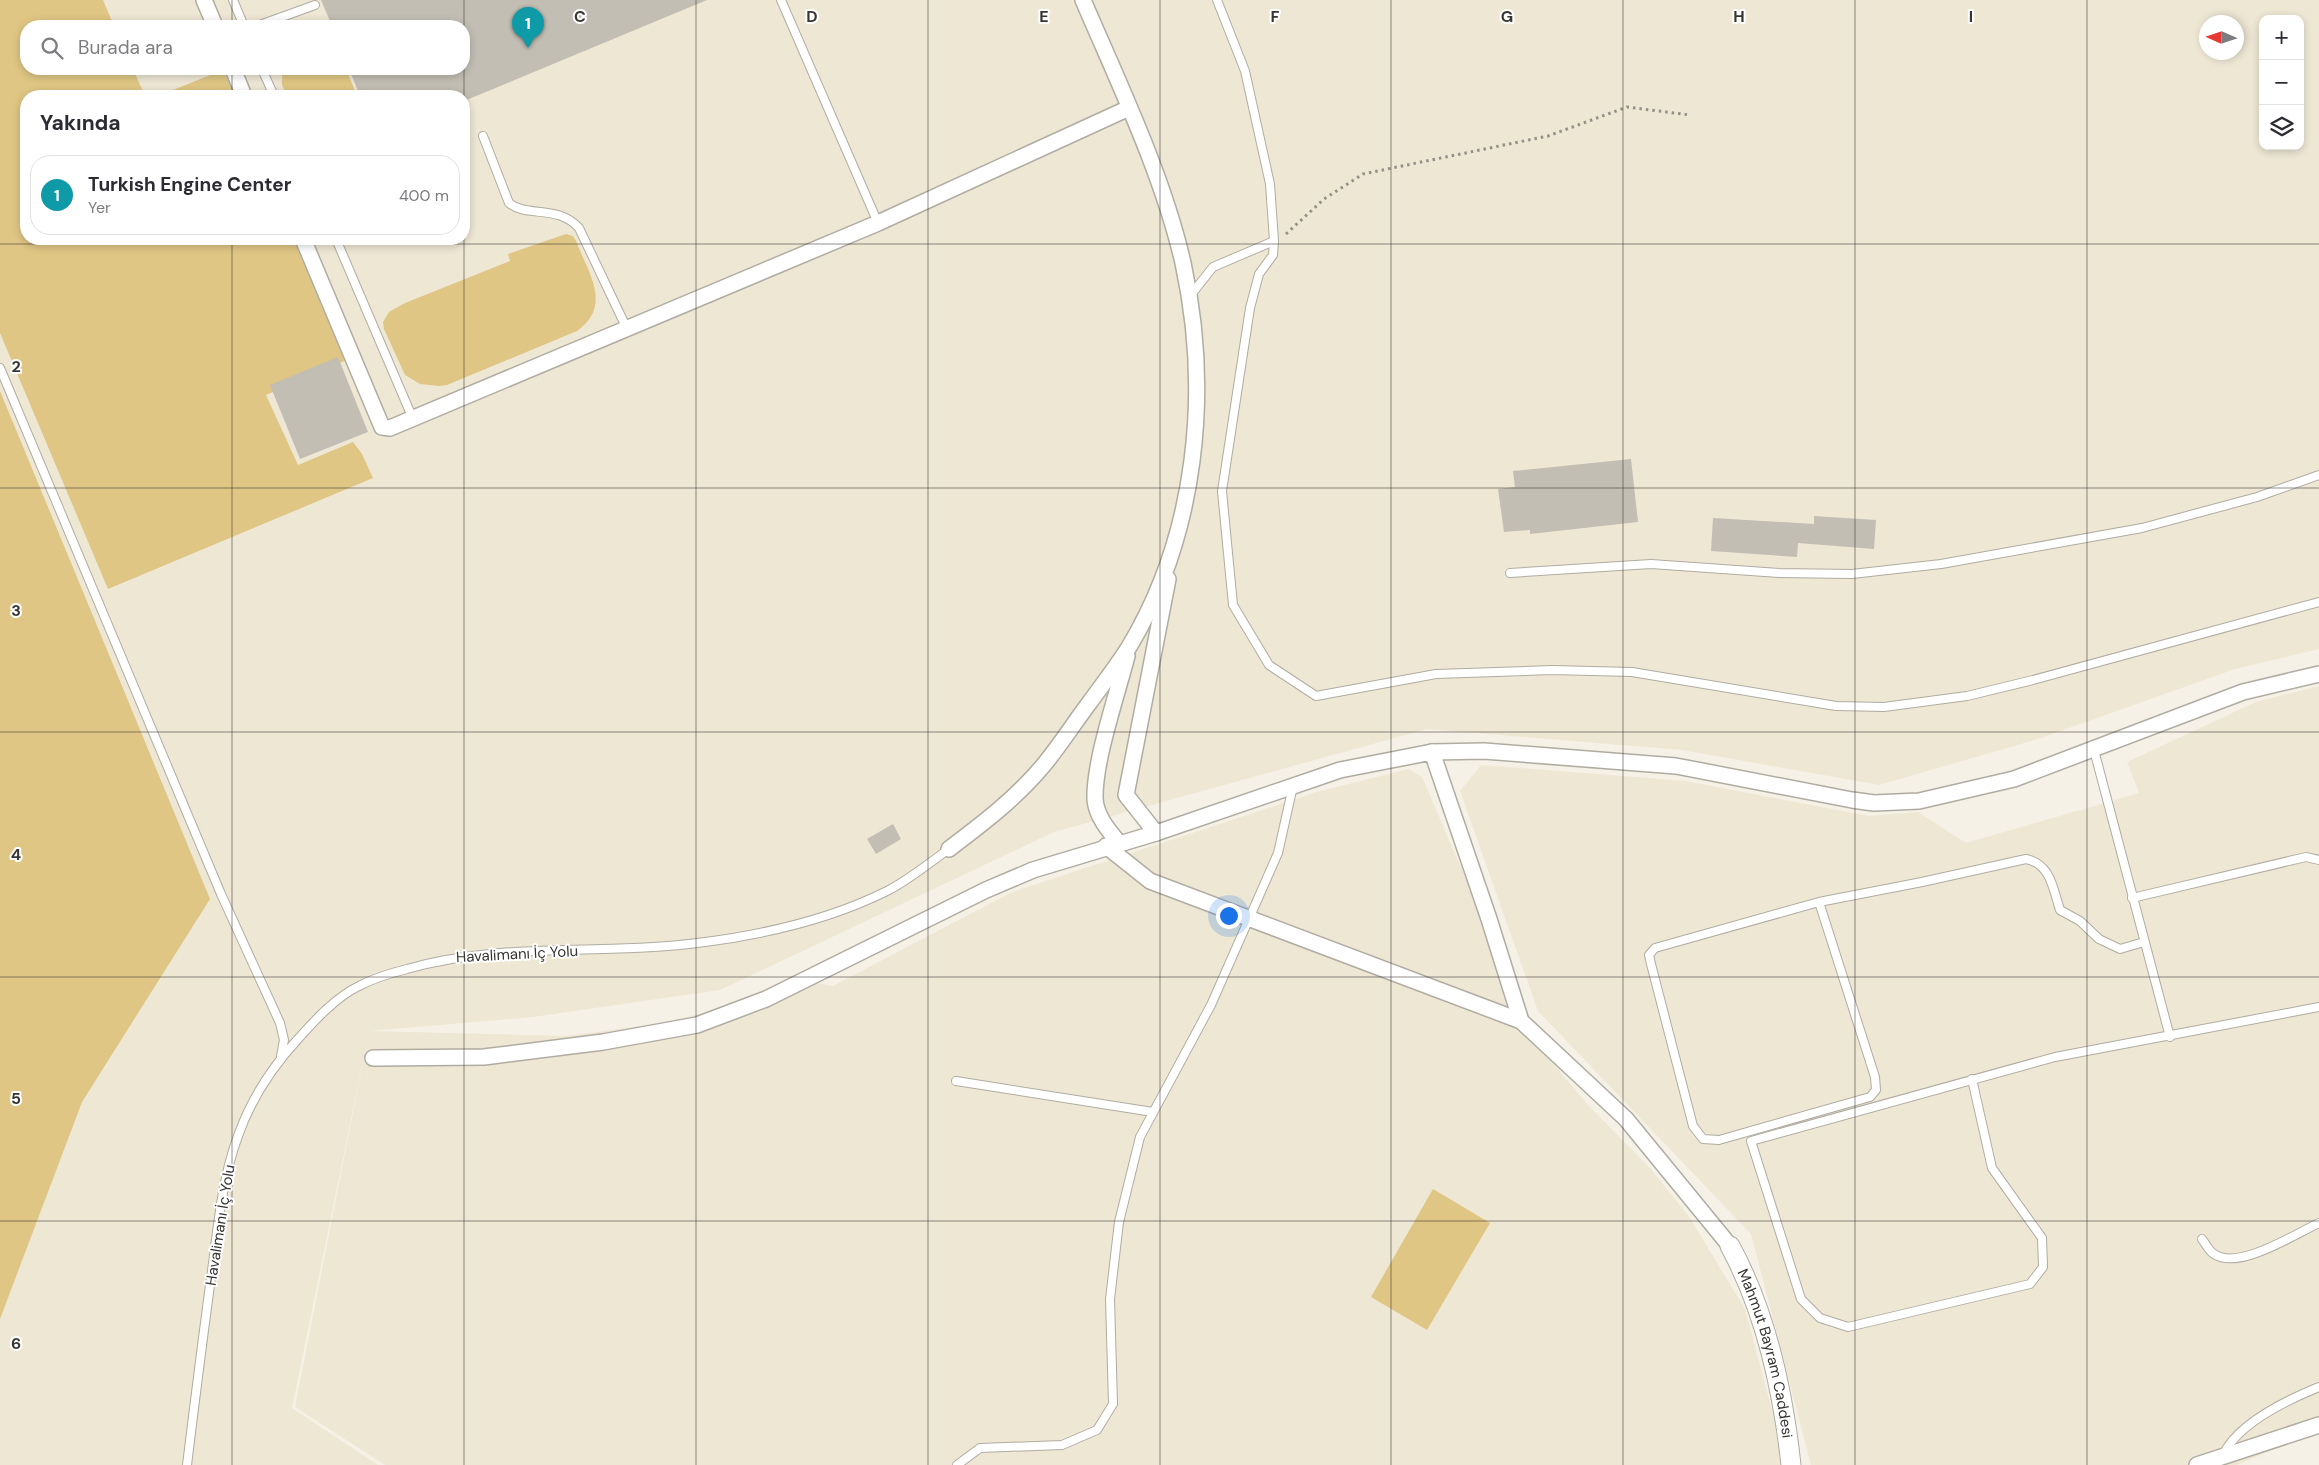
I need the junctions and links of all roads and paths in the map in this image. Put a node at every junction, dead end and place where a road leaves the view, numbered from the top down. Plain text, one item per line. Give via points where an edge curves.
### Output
1 (204, 0) edge
2 (233, 0) edge
3 (780, 0) edge
4 (1083, 0) edge
5 (1217, 0) edge
6 (315, 5) dead end
7 (212, 20) edge
8 (241, 20) edge
9 (274, 20) edge
10 (235, 75) edge
11 (265, 75) edge
12 (242, 90) edge
13 (271, 90) edge
14 (1129, 108) junction
15 (1690, 115) dead end
16 (483, 136) dead end
17 (878, 223) junction
18 (1274, 241) junction
19 (306, 245) edge
20 (339, 245) edge
21 (1189, 298) junction
22 (627, 329) junction
23 (0, 368) edge
24 (413, 418) junction
25 (2319, 475) edge
26 (1173, 548) junction
27 (1510, 573) dead end
28 (2319, 602) edge
29 (1129, 647) junction
30 (2319, 674) edge
31 (2094, 750) junction
32 (1432, 752) junction
33 (1293, 786) junction
34 (1156, 833) junction
35 (1112, 845) junction
36 (949, 849) joint
37 (2319, 860) edge
38 (2132, 898) junction
39 (1819, 902) junction
40 (1249, 917) junction
41 (2144, 942) junction
42 (2319, 1007) edge
43 (1521, 1021) junction
44 (2170, 1037) junction
45 (280, 1058) junction
46 (373, 1058) dead end
47 (1972, 1078) junction
48 (956, 1082) dead end
49 (1153, 1112) junction
50 (2319, 1223) edge
51 (2202, 1239) dead end
52 (1730, 1246) joint
53 (2319, 1387) edge
54 (2319, 1425) edge
55 (2223, 1455) junction
56 (187, 1465) edge
57 (957, 1465) edge
58 (1791, 1465) edge
59 (2196, 1465) edge

1 - 7 street
2 - 8 lane
3 - 17 lane
4 - 14 street
5 - 18 lane via 1245,71 1270,184
6 - 9 lane
10 - 12 street
11 - 13 lane
14 - 17 street
14 - 21 street via 1170,215
15 - 18 path via 1626,107 1548,136 1363,174 1324,199
16 - 22 lane via 509,203 515,208 557,214 570,219 579,228
17 - 22 street
18 - 21 lane via 1213,267
18 - 28 lane via 1273,255 1259,274 1250,308 1222,491 1232,605 1269,665 1316,696 1436,674 1552,670 1632,672 1836,706 1884,708 1967,696 2033,680
19 - 24 street via 382,427 390,428
20 - 24 lane
21 - 26 street via 1196,372 1195,432 1187,493
22 - 24 street
23 - 45 lane via 221,894 280,1023 284,1040
25 - 27 lane via 2257,497 2142,528 1941,564 1852,574 1778,574 1651,564
26 - 29 street
26 - 34 street via 1126,795
29 - 35 street via 1099,764 1095,801
29 - 36 street via 1042,767 1011,800
30 - 31 street via 2243,692
31 - 32 street via 2014,780 1918,801 1874,803 1676,766 1484,751
31 - 38 lane
32 - 33 street via 1340,770
32 - 43 street
33 - 34 street
33 - 40 lane via 1278,853
34 - 35 street
35 - 40 street via 1150,881
35 - 46 street via 1033,870 986,890 766,999 697,1025 603,1042 484,1057
36 - 45 lane, Havalimanı İç Yolu via 888,890 820,917 769,931 666,946 481,953 449,957 383,976 357,986 334,1004
37 - 38 lane via 2306,857
38 - 41 lane
39 - 39 lane via 1655,948 1649,955 1693,1126 1704,1139 1719,1140 1870,1097 1876,1090 1875,1077
39 - 41 lane via 2026,859 2036,861 2047,870 2060,910 2080,921 2099,939 2120,949
40 - 43 street
40 - 49 lane via 1211,1005
41 - 44 lane
42 - 44 lane
43 - 52 street via 1626,1119
44 - 47 lane via 2056,1057
45 - 56 lane, Havalimanı İç Yolu via 249,1108 231,1156 222,1193
47 - 47 lane via 1751,1141 1801,1299 1820,1318 1848,1327 2030,1284 2043,1267 2042,1238 1992,1168
48 - 49 lane
49 - 57 lane via 1140,1137 1119,1222 1110,1299 1113,1404 1097,1430 1062,1445 980,1448
50 - 51 lane via 2244,1258 2228,1259 2213,1254
52 - 58 street, Mahmut Bayram Caddesi via 1755,1298 1776,1381
53 - 55 lane via 2287,1400 2230,1442
54 - 55 street
55 - 59 street

